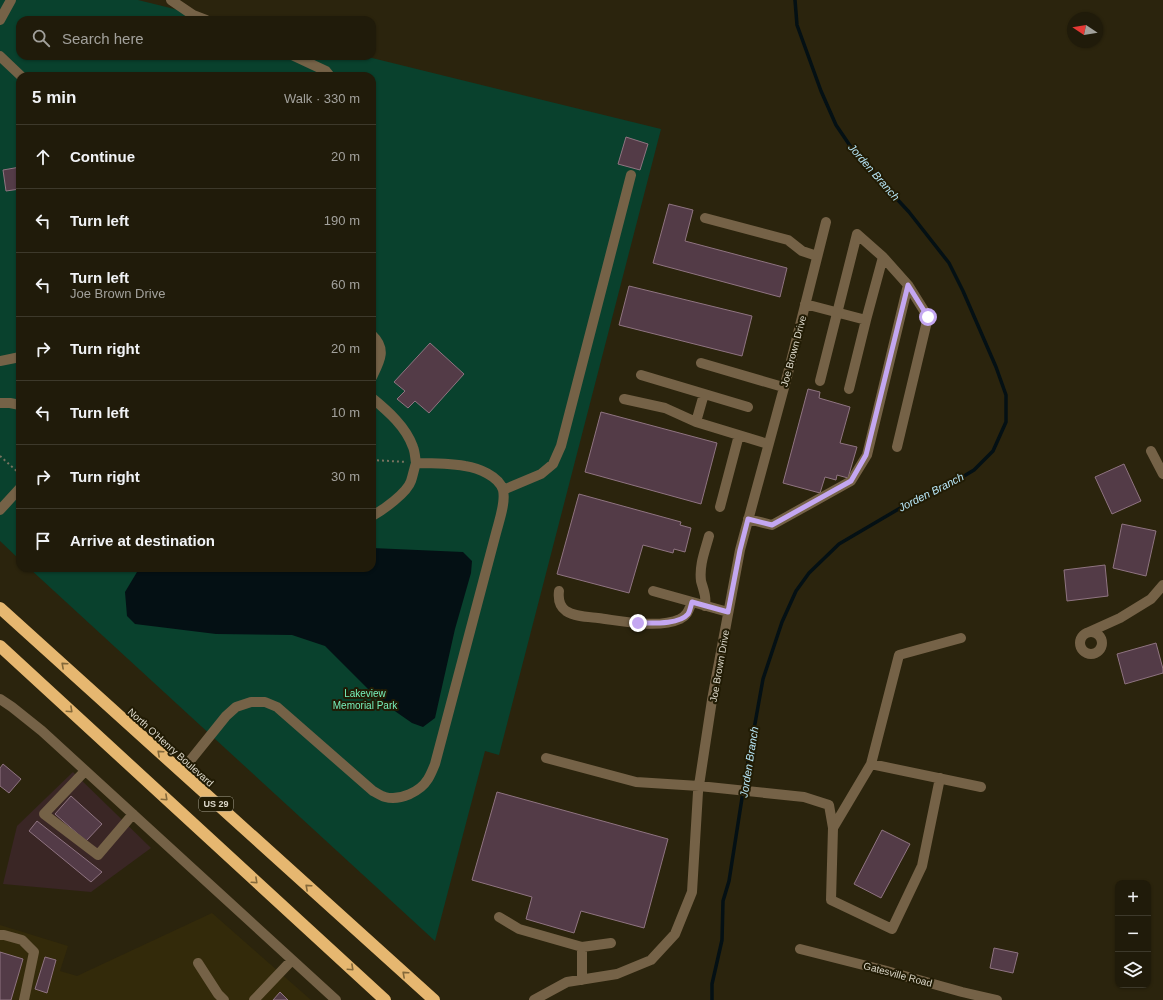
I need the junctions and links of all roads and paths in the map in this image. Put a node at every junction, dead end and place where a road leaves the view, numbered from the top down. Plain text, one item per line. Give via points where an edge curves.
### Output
1 (11, 0) edge
2 (171, 0) edge
3 (196, 16) edge
4 (0, 20) edge
5 (0, 56) edge
6 (303, 60) edge
7 (17, 72) edge
8 (327, 72) edge
9 (631, 175) dead end
10 (705, 218) dead end
11 (826, 222) dead end
12 (817, 256) junction
13 (884, 257) junction
14 (908, 285) junction
15 (805, 304) junction
16 (837, 312) junction
17 (866, 320) junction
18 (376, 339) edge
19 (16, 358) edge
20 (0, 361) edge
21 (701, 364) dead end
22 (376, 370) edge
23 (641, 375) dead end
24 (820, 381) dead end
25 (783, 387) junction
26 (849, 389) dead end
27 (704, 394) junction
28 (624, 398) dead end
29 (376, 401) edge
30 (0, 403) edge
31 (16, 404) edge
32 (748, 406) dead end
33 (696, 422) junction
34 (739, 435) junction
35 (768, 444) junction
36 (897, 447) dead end
37 (1151, 451) dead end
38 (0, 456) edge
39 (376, 460) edge
40 (416, 462) junction
41 (16, 470) edge
42 (1163, 474) edge
43 (503, 490) junction
44 (16, 492) edge
45 (720, 507) dead end
46 (0, 510) edge
47 (376, 514) edge
48 (748, 519) junction
49 (709, 536) dead end
50 (1163, 585) edge
51 (653, 591) dead end
52 (559, 592) dead end
53 (692, 602) junction
54 (705, 606) junction
55 (0, 608) edge
56 (728, 612) junction
57 (1089, 632) dead end
58 (961, 638) dead end
59 (0, 647) edge
60 (0, 699) edge
61 (546, 758) dead end
62 (872, 764) junction
63 (85, 771) junction
64 (181, 772) junction
65 (940, 778) junction
66 (699, 786) junction
67 (981, 788) dead end
68 (133, 814) junction
69 (833, 828) junction
70 (500, 917) dead end
71 (0, 935) edge
72 (611, 943) dead end
73 (582, 947) junction
74 (800, 949) dead end
75 (292, 960) junction
76 (198, 963) dead end
77 (582, 980) junction
78 (24, 1000) edge
79 (224, 1000) edge
80 (254, 1000) edge
81 (336, 1000) edge
82 (385, 1000) edge
83 (434, 1000) edge
84 (534, 1000) edge
85 (997, 1000) edge

1 - 4 street
2 - 3 street
5 - 7 street
6 - 8 street
9 - 43 street via 562,446 553,464 541,474
10 - 12 street via 788,240 802,251
11 - 12 street, Joe Brown Drive
12 - 15 street, Joe Brown Drive
13 - 14 street
13 - 16 street via 857,234
13 - 17 street
14 - 36 street via 928,317
14 - 48 street via 866,455 851,481 772,525
15 - 16 street
15 - 25 street, Joe Brown Drive
16 - 17 street
16 - 24 street
17 - 26 street
18 - 22 street via 381,347 380,362
19 - 20 street
21 - 25 street
23 - 27 street
25 - 35 street, Joe Brown Drive
27 - 32 street
27 - 33 street
28 - 33 street via 665,408
29 - 40 street via 405,431 413,447
30 - 31 street
33 - 34 street
34 - 35 street
34 - 45 street
35 - 48 street, Joe Brown Drive
37 - 42 street
38 - 41 path
39 - 40 path
40 - 43 street via 466,466 479,470 495,478
40 - 47 street via 411,482 399,496
43 - 64 street via 502,510 435,764 428,779 419,789 398,797 385,797 373,792 277,707 265,702 251,702 236,707
44 - 46 street
48 - 56 street, Joe Brown Drive
49 - 54 street via 700,567
50 - 57 street via 1151,599 1120,618
51 - 53 street
52 - 53 street via 561,606 571,613 638,623 670,622 680,619 688,614
53 - 54 street
54 - 56 street
64 -> 55 highway, North O'Henry Boulevard / US 29
56 - 66 street, Joe Brown Drive
58 - 62 street via 899,655
59 -> 82 highway, US 29
60 - 63 street via 42,731
61 - 66 street via 636,782
62 - 65 street
62 - 69 street
63 - 68 street
63 - 68 street via 44,814 98,855
83 -> 64 highway, North O'Henry Boulevard / US 29
65 - 67 street
65 - 69 street via 922,866 892,929 831,900
66 - 69 street via 804,798 829,805
66 - 77 street, Joe Brown Drive via 692,892 675,934 651,960 617,974
68 - 75 street
70 - 73 street via 518,929
71 - 78 street via 22,940 34,952
72 - 73 street
73 - 77 street
74 - 85 street, Gatesville Road
75 - 80 street
75 - 81 street
76 - 79 street
77 - 84 street, Joe Brown Drive via 567,982

